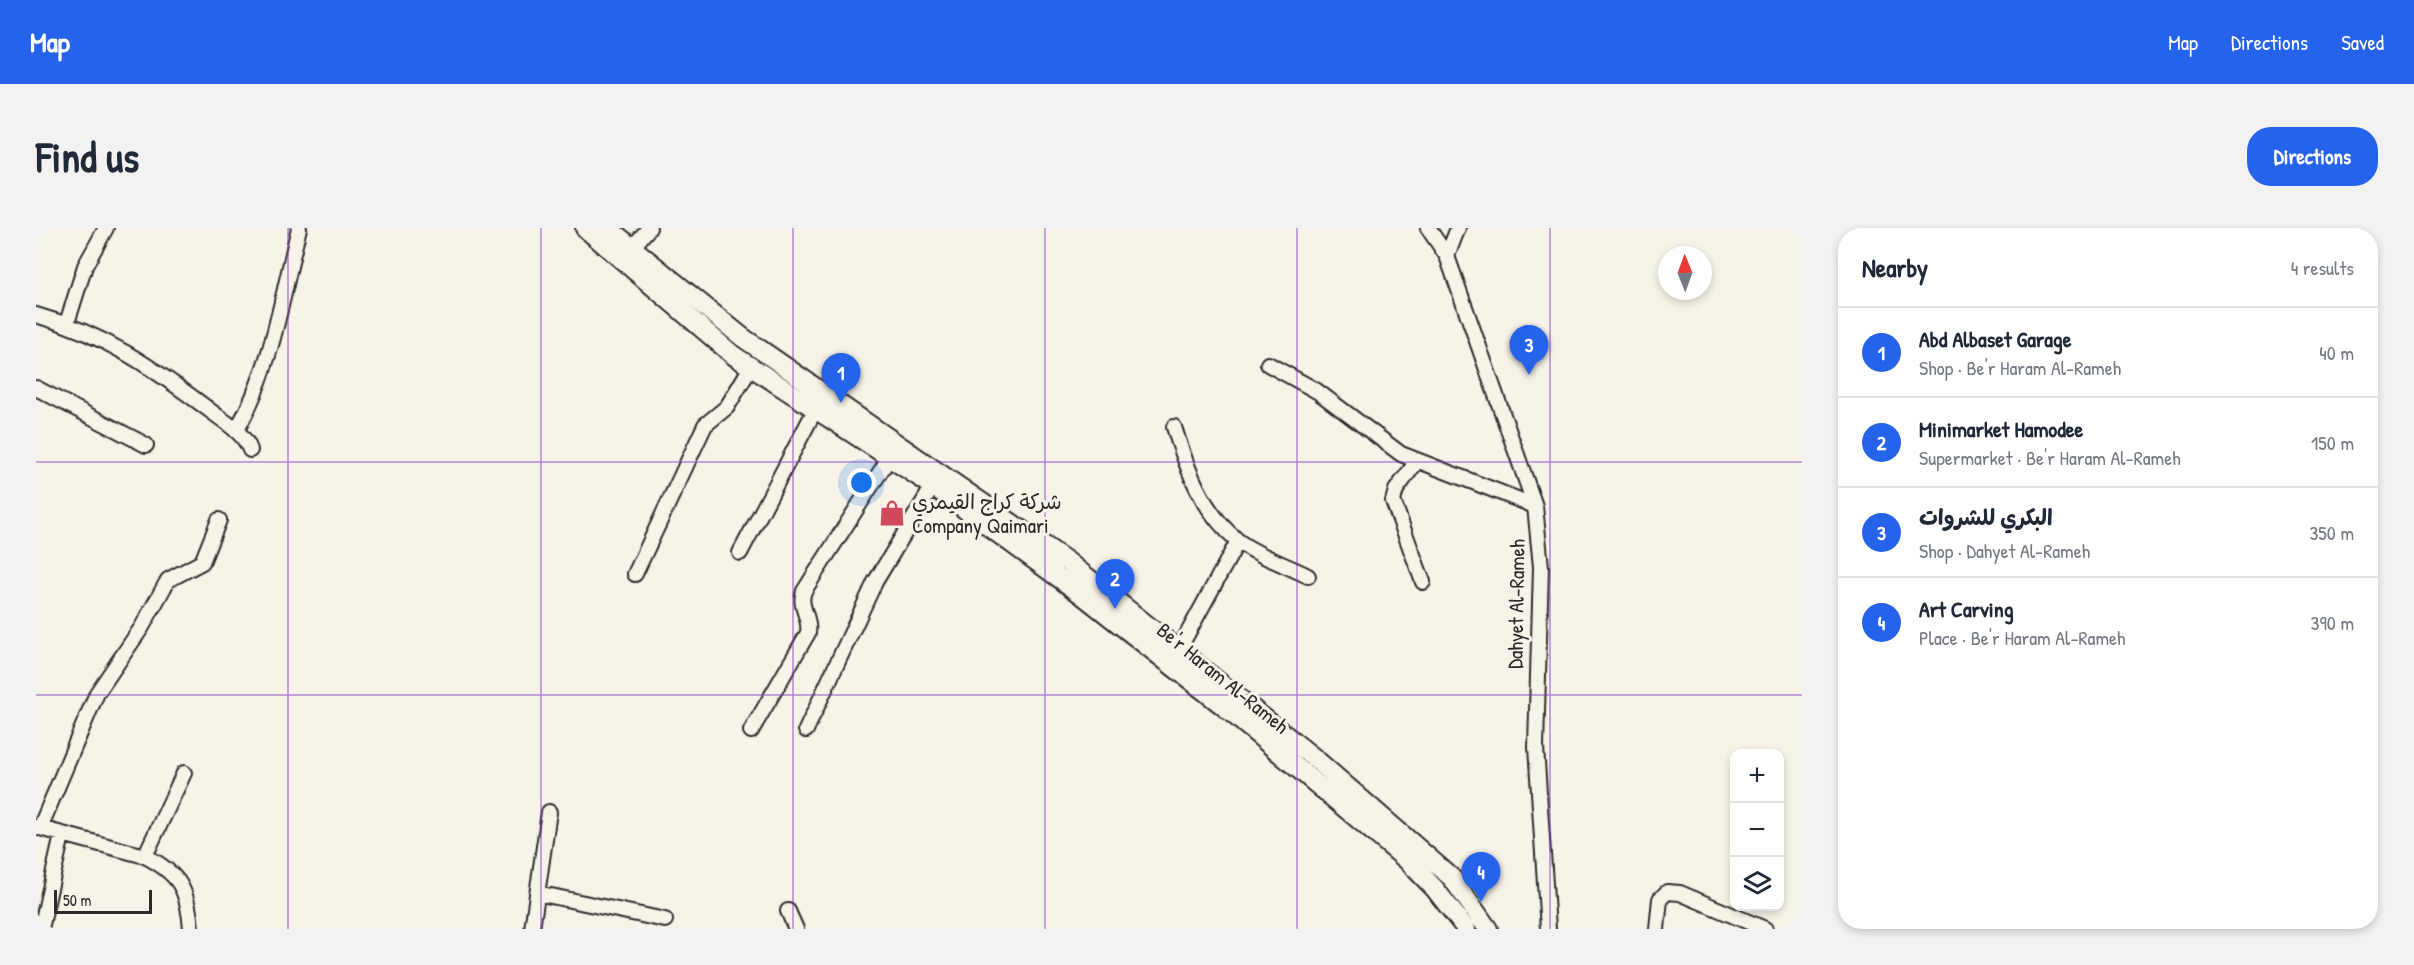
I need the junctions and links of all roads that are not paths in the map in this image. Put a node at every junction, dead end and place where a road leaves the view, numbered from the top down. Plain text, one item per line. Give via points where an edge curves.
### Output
1 (106, 228) edge
2 (299, 228) edge
3 (585, 228) edge
4 (608, 228) edge
5 (649, 228) edge
6 (1428, 228) edge
7 (1458, 228) edge
8 (632, 248) junction
9 (1447, 256) junction
10 (36, 315) edge
11 (67, 323) junction
12 (1268, 364) dead end
13 (752, 367) junction
14 (36, 387) edge
15 (815, 410) junction
16 (1174, 427) dead end
17 (236, 431) junction
18 (146, 445) dead end
19 (250, 450) dead end
20 (890, 458) junction
21 (1417, 461) junction
22 (933, 486) junction
23 (1535, 506) junction
24 (219, 520) dead end
25 (1238, 541) junction
26 (740, 553) dead end
27 (635, 574) dead end
28 (1308, 576) dead end
29 (1423, 582) dead end
30 (1178, 651) junction
31 (806, 730) dead end
32 (751, 731) dead end
33 (184, 773) dead end
34 (549, 812) dead end
35 (38, 827) edge
36 (62, 835) junction
37 (146, 856) junction
38 (537, 894) junction
39 (788, 911) dead end
40 (665, 921) dead end
41 (41, 929) edge
42 (191, 929) edge
43 (532, 929) edge
44 (796, 929) edge
45 (1466, 929) edge
46 (1488, 929) edge
47 (1548, 929) edge
48 (1657, 929) edge
49 (1765, 929) edge

1 - 11 street via 85,266
2 - 17 street via 267,358 251,405
3 - 13 main road, Be'r Haram Al-Rameh
4 - 8 main road, Be'r Haram Al-Rameh
5 - 8 street
6 - 9 street, Dahyet Al-Rameh
7 - 9 street
8 - 30 main road, Be'r Haram Al-Rameh via 751,344 1068,562
9 - 23 street, Dahyet Al-Rameh
10 - 11 street
11 - 17 street via 143,361
12 - 21 street via 1317,391 1401,454
13 - 15 main road, Be'r Haram Al-Rameh
13 - 27 street via 727,407 705,425
14 - 18 street
15 - 20 main road, Be'r Haram Al-Rameh
15 - 26 street
16 - 25 street via 1186,469 1211,513
17 - 19 street
20 - 22 main road, Be'r Haram Al-Rameh
20 - 32 street via 804,591 801,603 809,623 808,633
21 - 23 street
21 - 29 street via 1396,490 1393,501
22 - 31 street via 875,582
22 - 45 main road, Be'r Haram Al-Rameh via 1008,538 1226,708 1408,861
23 - 47 street, Dahyet Al-Rameh via 1541,567 1536,747
24 - 35 street via 202,562 168,580 98,693
25 - 28 street
25 - 30 street
30 - 46 main road, Be'r Haram Al-Rameh via 1392,824 1452,878
33 - 37 street
34 - 38 street
35 - 36 street
36 - 37 street
36 - 41 street
37 - 42 street via 171,872 183,887
38 - 40 street
38 - 43 street
39 - 44 street
48 - 49 street via 1660,899 1670,892

